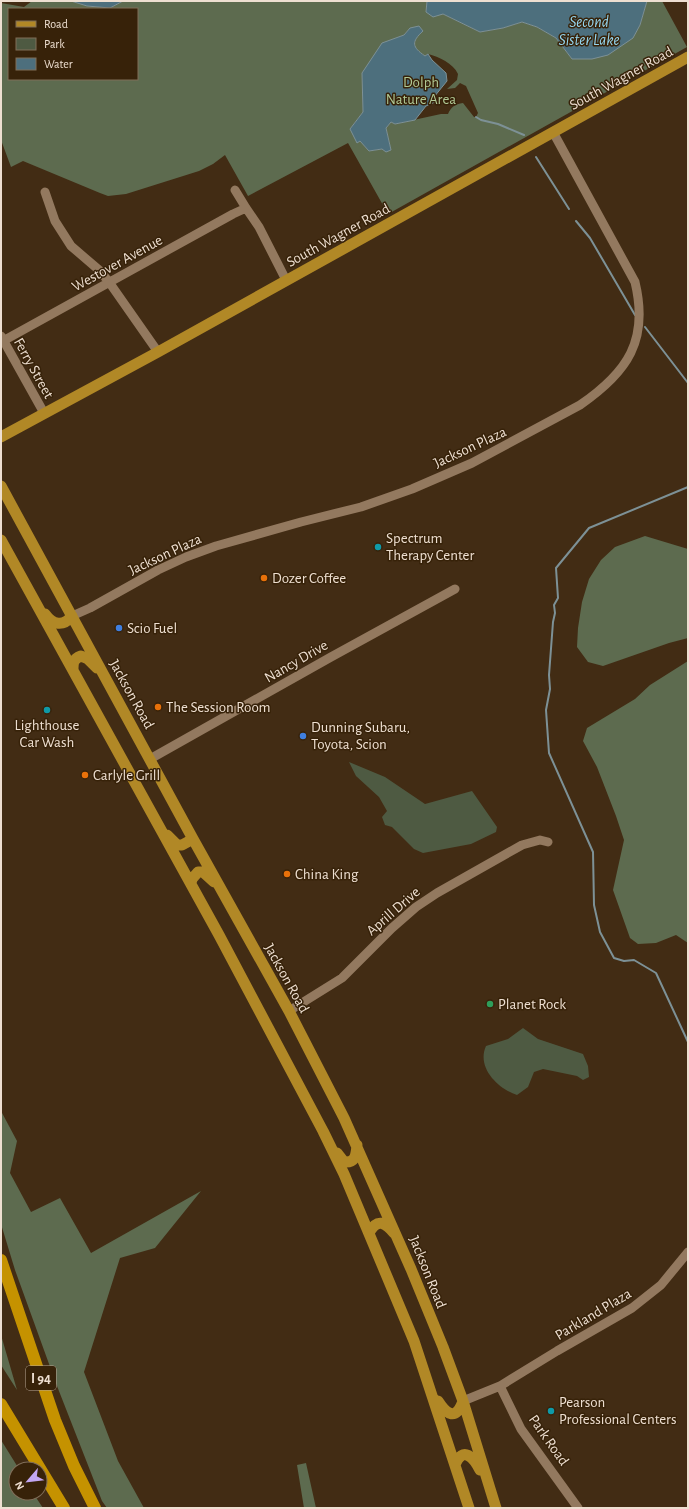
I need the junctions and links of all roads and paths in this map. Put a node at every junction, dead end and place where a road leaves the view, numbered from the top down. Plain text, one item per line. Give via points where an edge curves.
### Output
1 (688, 58) edge
2 (553, 132) junction
3 (235, 190) dead end
4 (45, 192) dead end
5 (246, 208) junction
6 (286, 280) junction
7 (109, 282) junction
8 (2, 340) edge
9 (158, 352) junction
10 (44, 414) junction
11 (1, 437) edge
12 (1, 486) edge
13 (1, 496) edge
14 (18, 518) junction
15 (1, 540) edge
16 (455, 589) dead end
17 (35, 601) junction
18 (72, 616) junction
19 (73, 670) junction
20 (108, 680) junction
21 (150, 759) junction
22 (159, 826) junction
23 (193, 839) junction
24 (548, 842) dead end
25 (191, 883) junction
26 (223, 893) junction
27 (289, 1012) junction
28 (323, 1131) junction
29 (357, 1145) junction
30 (369, 1233) junction
31 (397, 1236) junction
32 (688, 1252) edge
33 (1, 1260) edge
34 (500, 1386) junction
35 (430, 1387) junction
36 (463, 1401) junction
37 (1, 1404) edge
38 (455, 1465) junction
39 (491, 1490) junction
40 (64, 1508) edge
41 (95, 1508) edge
42 (469, 1508) edge
43 (496, 1508) edge
44 (578, 1508) edge

1 - 2 main road, South Wagner Road
2 - 6 main road, South Wagner Road
2 - 18 street, Jackson Plaza via 635,282 640,300 636,344 610,381 580,405 472,463 374,503 234,540 186,557
3 - 5 street
4 - 7 street via 54,221 71,246
5 - 6 street via 259,227
5 - 7 street, Westover Avenue
6 - 9 main road, South Wagner Road
7 - 8 street, Westover Avenue
7 - 9 street
8 - 10 street, Ferry Street
9 - 10 main road, South Wagner Road
10 - 11 main road, South Wagner Road
12 - 14 main road, Jackson Road
13 - 14 main road
14 - 18 main road, Jackson Road
15 - 17 main road
16 - 21 street, Nancy Drive
17 - 18 main road via 54,623 61,624
17 - 19 main road
18 - 20 main road, Jackson Road
19 - 20 main road via 73,662 84,656
19 - 22 main road
20 - 21 main road, Jackson Road
21 - 23 main road, Jackson Road
22 - 23 main road via 177,845
22 - 25 main road
23 - 26 main road, Jackson Road
24 - 27 street, Aprill Drive via 540,840 522,845 416,906 342,978
25 - 26 main road via 194,875 203,872
25 - 28 main road
26 - 27 main road, Jackson Road
27 - 29 main road, Jackson Road
28 - 29 main road via 344,1162 354,1160
28 - 30 main road
29 - 31 main road, Jackson Road
30 - 31 main road via 373,1226 383,1223
30 - 35 main road via 414,1341
31 - 36 main road, Jackson Road
32 - 34 street, Parkland Plaza via 668,1277 641,1301
33 - 41 highway, I 94 via 55,1420
34 - 36 street, Parkland Plaza
34 - 44 street, Park Road via 521,1429
35 - 36 main road via 445,1412 449,1414 456,1413
35 - 38 main road
36 - 39 main road, Jackson Road
37 - 40 highway
38 - 39 main road via 462,1455 470,1456
38 - 42 main road
39 - 43 main road, Jackson Road

